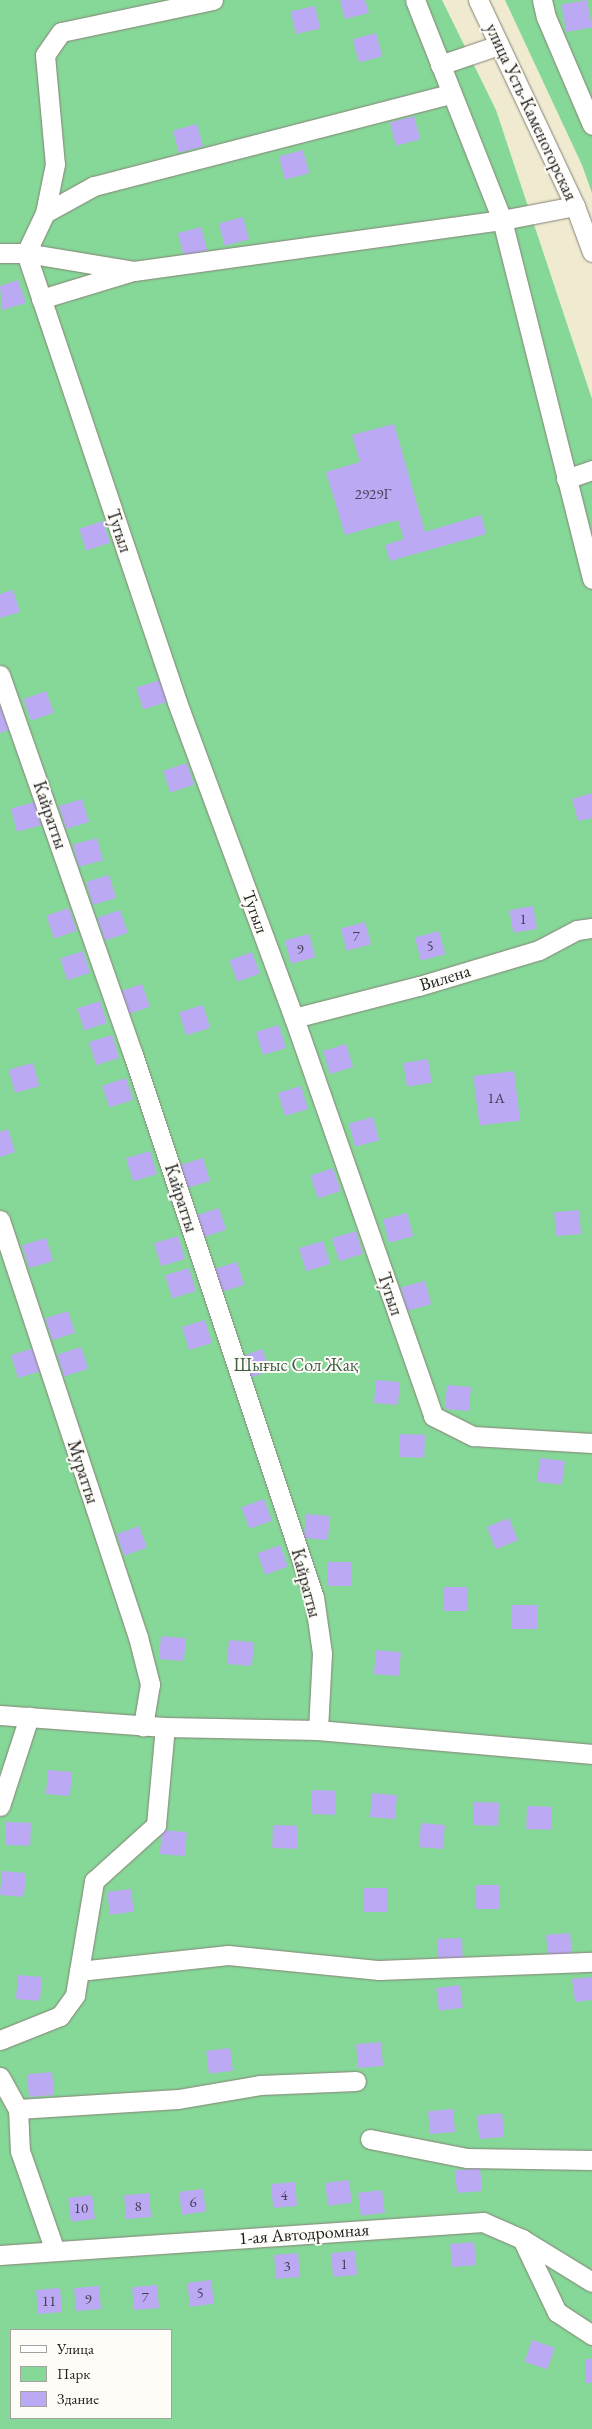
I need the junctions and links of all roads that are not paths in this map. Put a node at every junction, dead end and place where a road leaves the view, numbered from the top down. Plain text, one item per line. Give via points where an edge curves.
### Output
1 (213, 0) edge
2 (415, 0) edge
3 (478, 0) edge
4 (542, 0) edge
5 (499, 45) junction
6 (440, 66) junction
7 (451, 94) junction
8 (592, 125) edge
9 (575, 206) junction
10 (45, 213) junction
11 (502, 220) junction
12 (592, 252) edge
13 (26, 253) junction
14 (0, 254) edge
15 (134, 271) junction
16 (41, 299) junction
17 (592, 470) edge
18 (566, 479) junction
19 (592, 579) edge
20 (0, 675) edge
21 (592, 928) edge
22 (294, 1018) junction
23 (0, 1220) edge
24 (592, 1443) edge
25 (0, 1715) edge
26 (29, 1717) junction
27 (143, 1726) junction
28 (165, 1727) junction
29 (318, 1730) junction
30 (592, 1754) edge
31 (0, 1806) edge
32 (592, 1962) edge
33 (79, 1971) junction
34 (0, 2040) edge
35 (0, 2077) edge
36 (356, 2081) dead end
37 (18, 2108) junction
38 (370, 2139) dead end
39 (592, 2160) edge
40 (522, 2239) junction
41 (55, 2251) junction
42 (0, 2255) edge
43 (592, 2282) edge
44 (592, 2335) edge

1 - 10 street via 61,32 45,54 55,164
2 - 6 street
3 - 5 street, улица Усть-Каменогорская
4 - 8 street via 546,18
5 - 6 street
5 - 9 street, улица Усть-Каменогорская
6 - 7 street
7 - 10 street via 94,186
7 - 11 street
9 - 11 street
9 - 12 street, улица Усть-Каменогорская
10 - 13 street
11 - 15 street
11 - 18 street
13 - 14 street
13 - 15 street
13 - 16 street, Тугыл
15 - 16 street
16 - 22 street, Тугыл via 177,702
17 - 18 street
18 - 19 street
20 - 29 street, Кайратты via 133,1054 314,1597 322,1653
21 - 22 street, Вилена via 577,930 539,950 493,964
22 - 24 street, Тугыл via 433,1416 473,1436
23 - 27 street, Муратты via 138,1637 150,1684
25 - 26 street
26 - 27 street
26 - 31 street
27 - 28 street
28 - 29 street
28 - 33 street via 156,1825 94,1882
29 - 30 street
32 - 33 street via 379,1970 228,1955
33 - 34 street via 75,1995 60,2016
35 - 37 street
36 - 37 street via 260,2085 178,2100
37 - 41 street via 20,2151
38 - 39 street via 467,2158
40 - 41 street, 1-ая Автодромная via 483,2222
40 - 43 street, 1-ая Автодромная
40 - 44 street via 557,2312
41 - 42 street, 1-ая Автодромная

